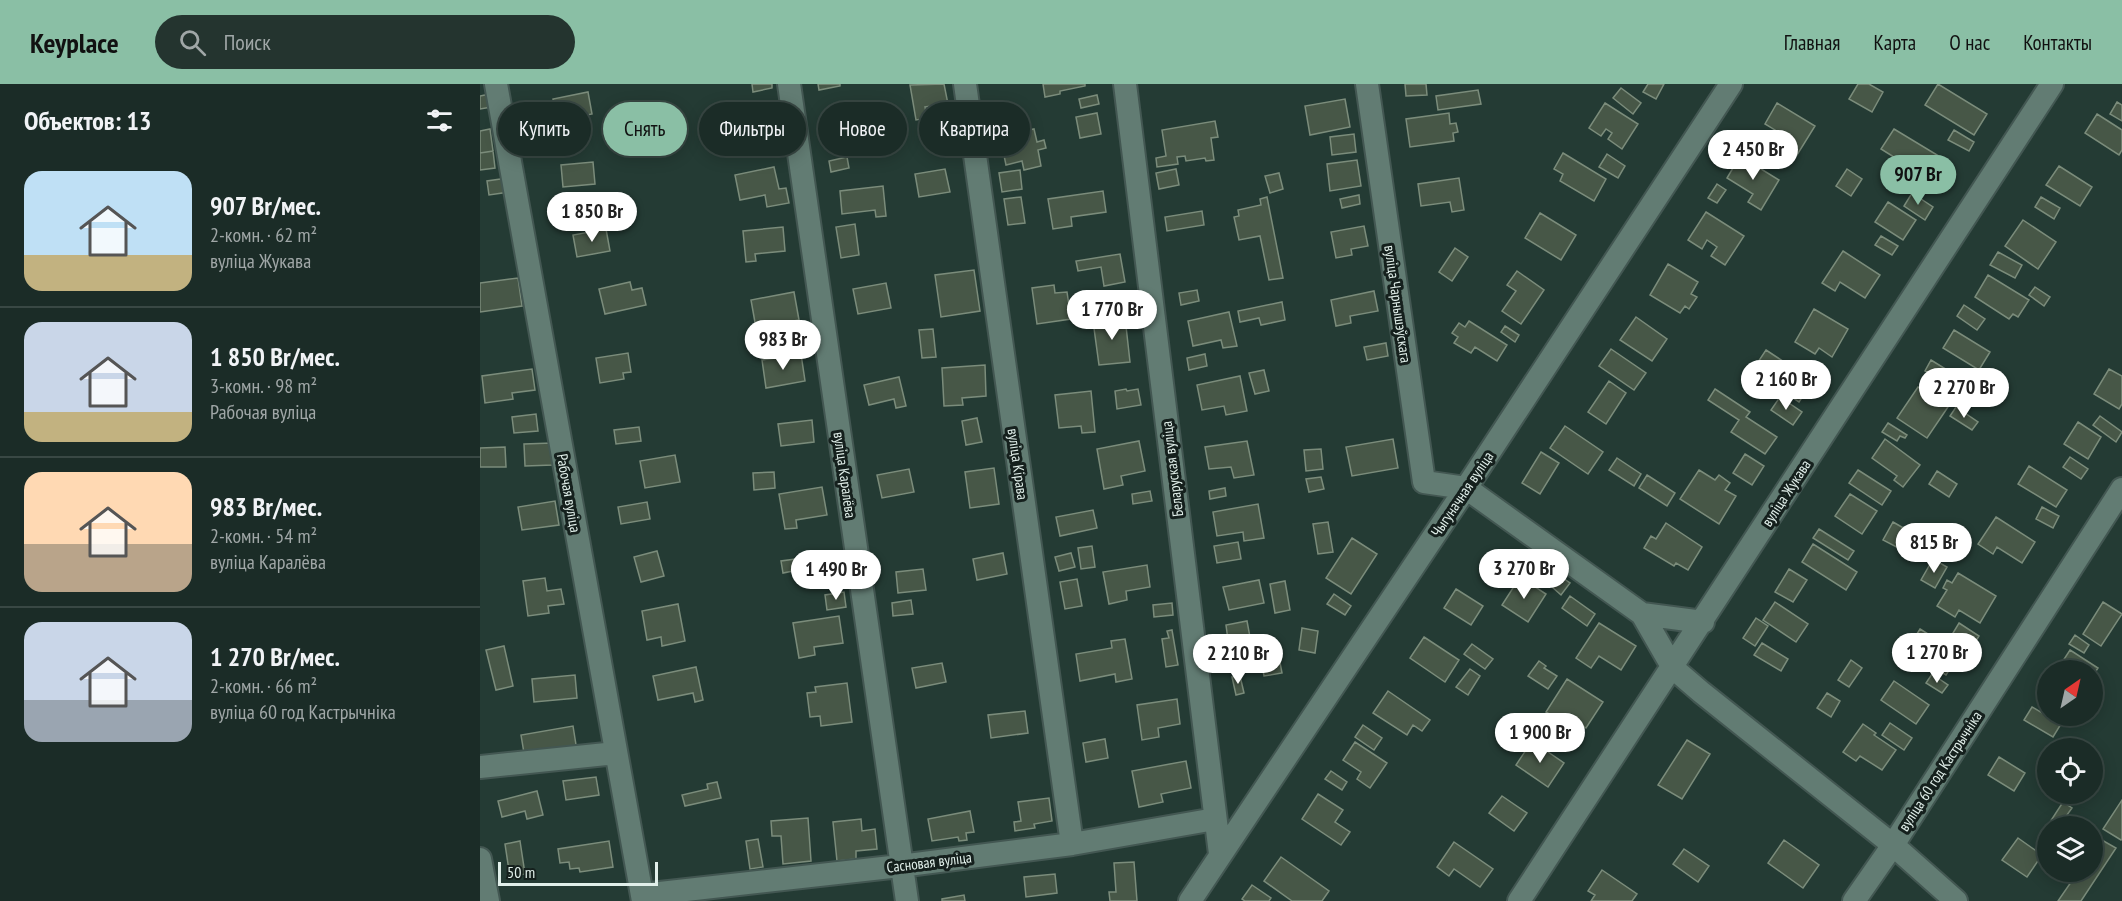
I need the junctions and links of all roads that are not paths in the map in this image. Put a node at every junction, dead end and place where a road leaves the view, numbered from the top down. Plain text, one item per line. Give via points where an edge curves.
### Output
1 (496, 84) edge
2 (789, 84) edge
3 (965, 84) edge
4 (1125, 84) edge
5 (1366, 84) edge
6 (1731, 84) edge
7 (2052, 84) edge
8 (1467, 488) junction
9 (2122, 489) edge
10 (1642, 614) junction
11 (1703, 622) junction
12 (1673, 668) junction
13 (616, 753) junction
14 (480, 767) edge
15 (1215, 819) junction
16 (1072, 844) junction
17 (1893, 845) junction
18 (1221, 854) junction
19 (480, 859) edge
20 (900, 866) junction
21 (643, 898) edge
22 (488, 901) edge
23 (907, 901) edge
24 (1190, 901) edge
25 (1519, 901) edge
26 (1854, 901) edge
27 (1956, 901) edge

1 - 13 street, Рабочая вуліца
2 - 20 street, вуліца Каралёва
3 - 16 street, вуліца Кірава
4 - 15 street, Беларуская вуліца
5 - 8 street, вуліца Чарнышэўскага via 1424,482
6 - 8 street, Чыгуначная вуліца
7 - 11 street, вуліца Жукава
8 - 10 street
8 - 18 street, Чыгуначная вуліца
9 - 17 street, вуліца 60 год Кастрычніка
10 - 11 street
10 - 12 street
11 - 12 street, вуліца Жукава
12 - 17 street
12 - 25 street, вуліца Жукава
13 - 14 street
13 - 21 street, Рабочая вуліца
15 - 16 street, Сасновая вуліца
15 - 18 street, Беларуская вуліца
16 - 20 street, Сасновая вуліца
17 - 26 street, вуліца 60 год Кастрычніка
17 - 27 street
18 - 24 street, Чыгуначная вуліца
19 - 22 street
20 - 21 street, Сасновая вуліца
20 - 23 street, вуліца Каралёва

